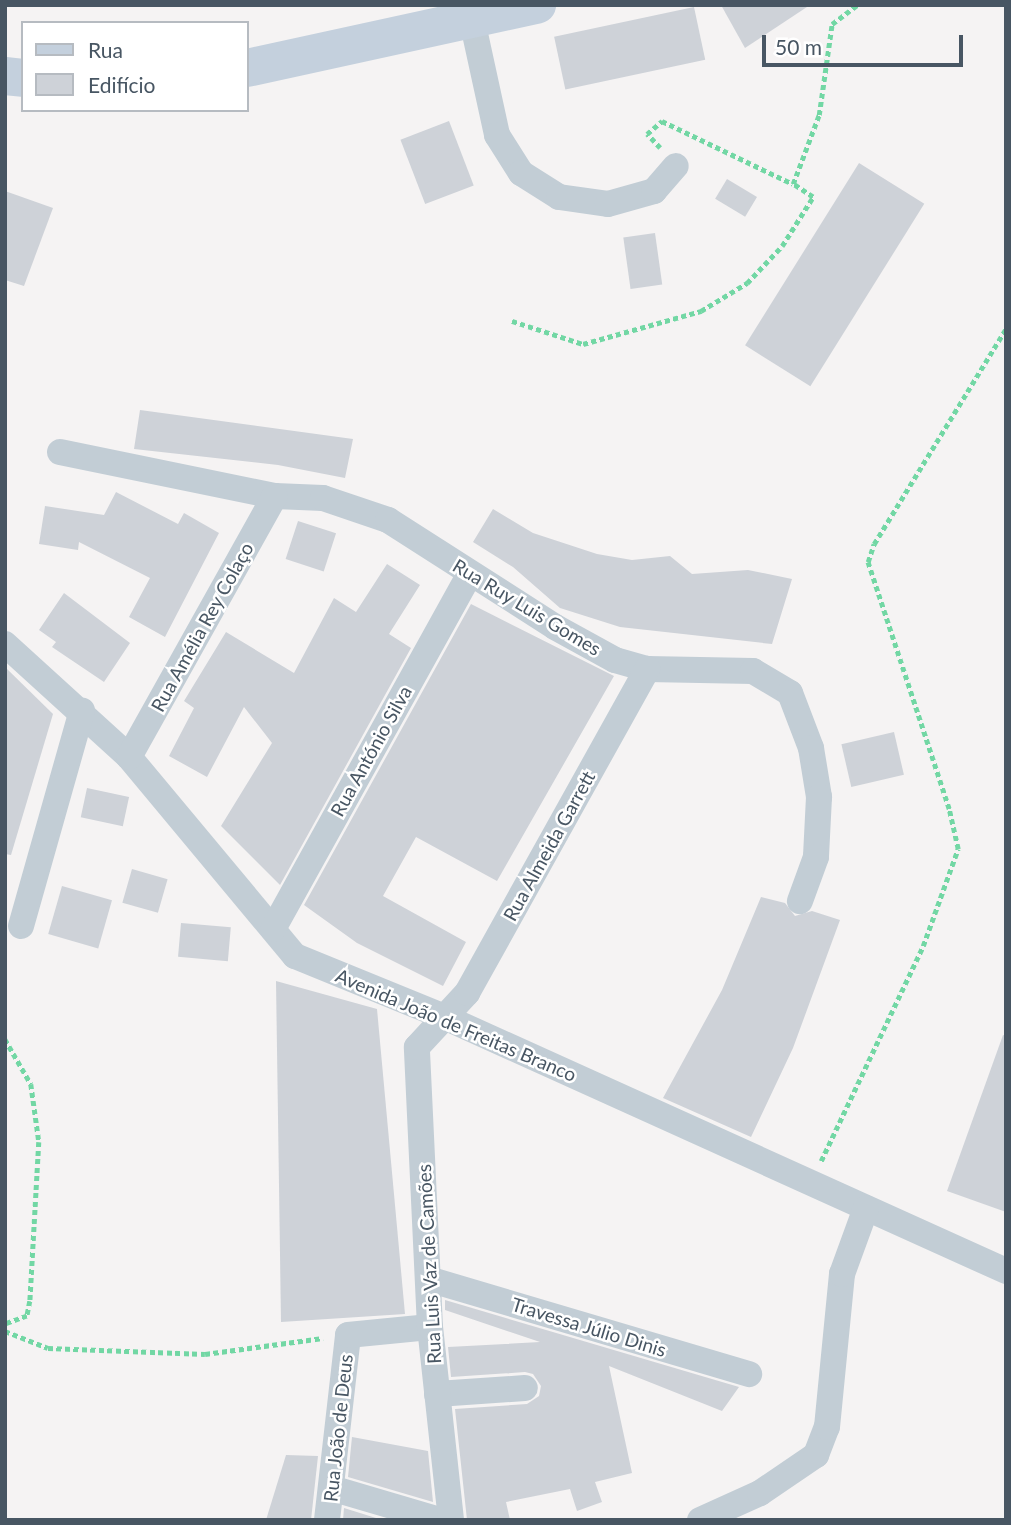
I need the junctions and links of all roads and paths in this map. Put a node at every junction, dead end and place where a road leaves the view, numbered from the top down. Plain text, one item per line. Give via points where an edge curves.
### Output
1 (537, 5) edge
2 (857, 5) edge
3 (472, 20) junction
4 (248, 68) edge
5 (676, 166) joint
6 (793, 184) junction
7 (512, 321) dead end
8 (1006, 329) edge
9 (60, 452) dead end
10 (275, 496) junction
11 (470, 574) junction
12 (5, 644) edge
13 (647, 669) junction
14 (82, 710) junction
15 (129, 757) junction
16 (800, 901) dead end
17 (20, 926) dead end
18 (272, 929) junction
19 (442, 1016) junction
20 (5, 1039) edge
21 (810, 1183) junction
22 (866, 1208) junction
23 (1006, 1271) edge
24 (428, 1279) junction
25 (5, 1324) edge
26 (430, 1327) junction
27 (5, 1331) edge
28 (348, 1335) junction
29 (749, 1374) dead end
30 (525, 1388) dead end
31 (437, 1394) junction
32 (331, 1488) junction
33 (327, 1520) edge
34 (440, 1520) edge
35 (451, 1520) edge
36 (700, 1520) edge

1 - 3 main road
2 - 6 path via 832,24 819,115
3 - 4 main road
3 - 5 street via 497,135 521,173 559,197 608,204 654,191
5 - 6 path via 647,134 662,121
6 - 7 path via 813,197 782,246 747,283 701,311 583,344
8 - 21 path via 874,544 868,562 958,849 923,946
9 - 10 street, Rua Ruy Luis Gomes
10 - 11 street, Rua Ruy Luis Gomes via 323,498 388,520
10 - 15 street, Rua Amélia Rey Colaço
11 - 13 street, Rua Ruy Luis Gomes via 603,653
11 - 18 street, Rua António Silva
12 - 14 street, Avenida João de Freitas Branco
13 - 16 street, Rua Ruy Luis Gomes via 754,671 790,693 811,748 819,797 816,857
13 - 19 street, Rua Almeida Garrett via 467,993
14 - 15 street, Avenida João de Freitas Branco
14 - 17 street
15 - 18 street, Avenida João de Freitas Branco
18 - 19 street, Avenida João de Freitas Branco via 295,956
19 - 21 street, Avenida João de Freitas Branco
19 - 24 street, Rua Luis Vaz de Camões via 416,1047
20 - 25 path via 32,1084 39,1142 30,1301 27,1316
21 - 22 street, Avenida João de Freitas Branco
22 - 23 street, Avenida João de Freitas Branco
22 - 36 street via 842,1274 827,1427 816,1455 760,1493
24 - 26 street, Rua Luis Vaz de Camões
24 - 29 street, Travessa Júlio Dinis
26 - 28 street, Rua João de Deus
26 - 31 street, Rua Luis Vaz de Camões
27 - 28 path via 48,1348 205,1354
28 - 32 street, Rua João de Deus
30 - 31 street
31 - 35 street, Rua Luis Vaz de Camões
32 - 33 street, Rua João de Deus
32 - 34 street

